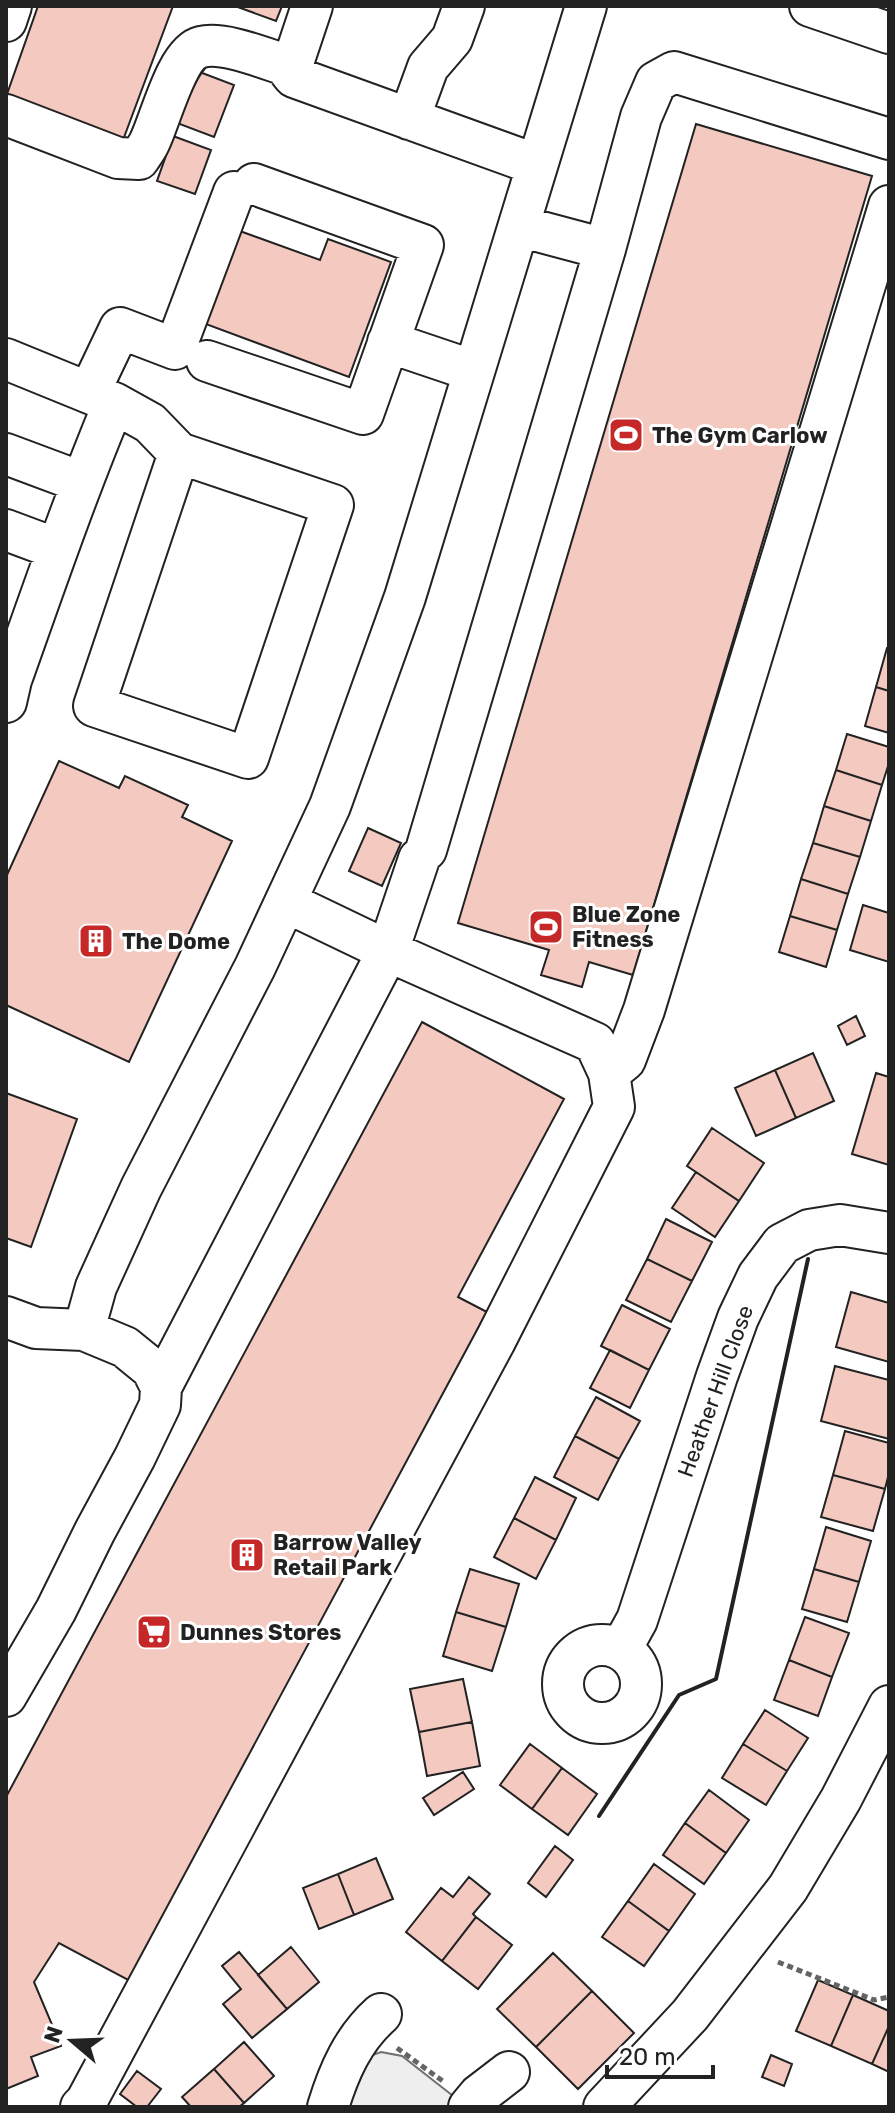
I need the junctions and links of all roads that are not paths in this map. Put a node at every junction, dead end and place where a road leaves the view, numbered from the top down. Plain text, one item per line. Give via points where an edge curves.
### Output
1 (11, 6) edge
2 (312, 6) edge
3 (464, 6) edge
4 (586, 6) edge
5 (810, 6) edge
6 (6, 21) edge
7 (889, 33) edge
8 (292, 67) junction
9 (6, 115) edge
10 (409, 119) junction
11 (889, 139) edge
12 (537, 165) junction
13 (889, 206) edge
14 (519, 226) junction
15 (605, 249) junction
16 (388, 342) junction
17 (6, 359) edge
18 (207, 361) dead end
19 (474, 371) junction
20 (101, 398) junction
21 (179, 453) junction
22 (6, 454) edge
23 (81, 482) junction
24 (6, 530) edge
25 (57, 549) junction
26 (18, 621) edge
27 (6, 702) edge
28 (286, 902) junction
29 (388, 951) junction
30 (609, 1073) junction
31 (889, 1233) edge
32 (6, 1317) edge
33 (84, 1330) junction
34 (161, 1387) junction
35 (621, 1649) dead end
36 (6, 1696) edge
37 (889, 1706) edge
38 (375, 2020) road end
39 (509, 2072) dead end
40 (471, 2105) edge
41 (81, 2107) edge
42 (328, 2107) edge
43 (604, 2107) edge

1 - 6 street
2 - 8 street
3 - 10 street via 452,39 428,67
4 - 12 street
5 - 7 street
8 - 9 street via 224,47 199,47 174,81 139,159 118,158
8 - 10 street via 294,77
10 - 12 street
11 - 15 street via 674,72 656,82 641,117
12 - 14 street
13 - 30 street via 644,1010 625,1060
14 - 15 street
14 - 19 street
15 - 29 street via 423,855
16 - 18 street via 363,414
16 - 19 street
16 - 20 street via 423,245 244,188 175,349 120,328
17 - 20 street
19 - 28 street via 405,597 330,806
20 - 21 street via 150,423
20 - 23 street
21 - 21 street via 333,505 248,758 94,706
22 - 23 street
23 - 25 street
24 - 25 street
25 - 26 street
26 - 27 street
28 - 29 street
28 - 33 street via 141,1188 96,1287
29 - 30 street via 595,1043
29 - 34 street
30 - 41 street via 614,1107 496,1339
31 - 35 street, Heather Hill Close via 840,1225 809,1230 782,1244 758,1276 717,1376 637,1620
32 - 33 street via 36,1328
33 - 34 street via 125,1347 152,1369
34 - 36 street via 160,1405 135,1457
37 - 43 street via 788,1888 690,2015
38 - 42 street via 352,2047
39 - 40 street

